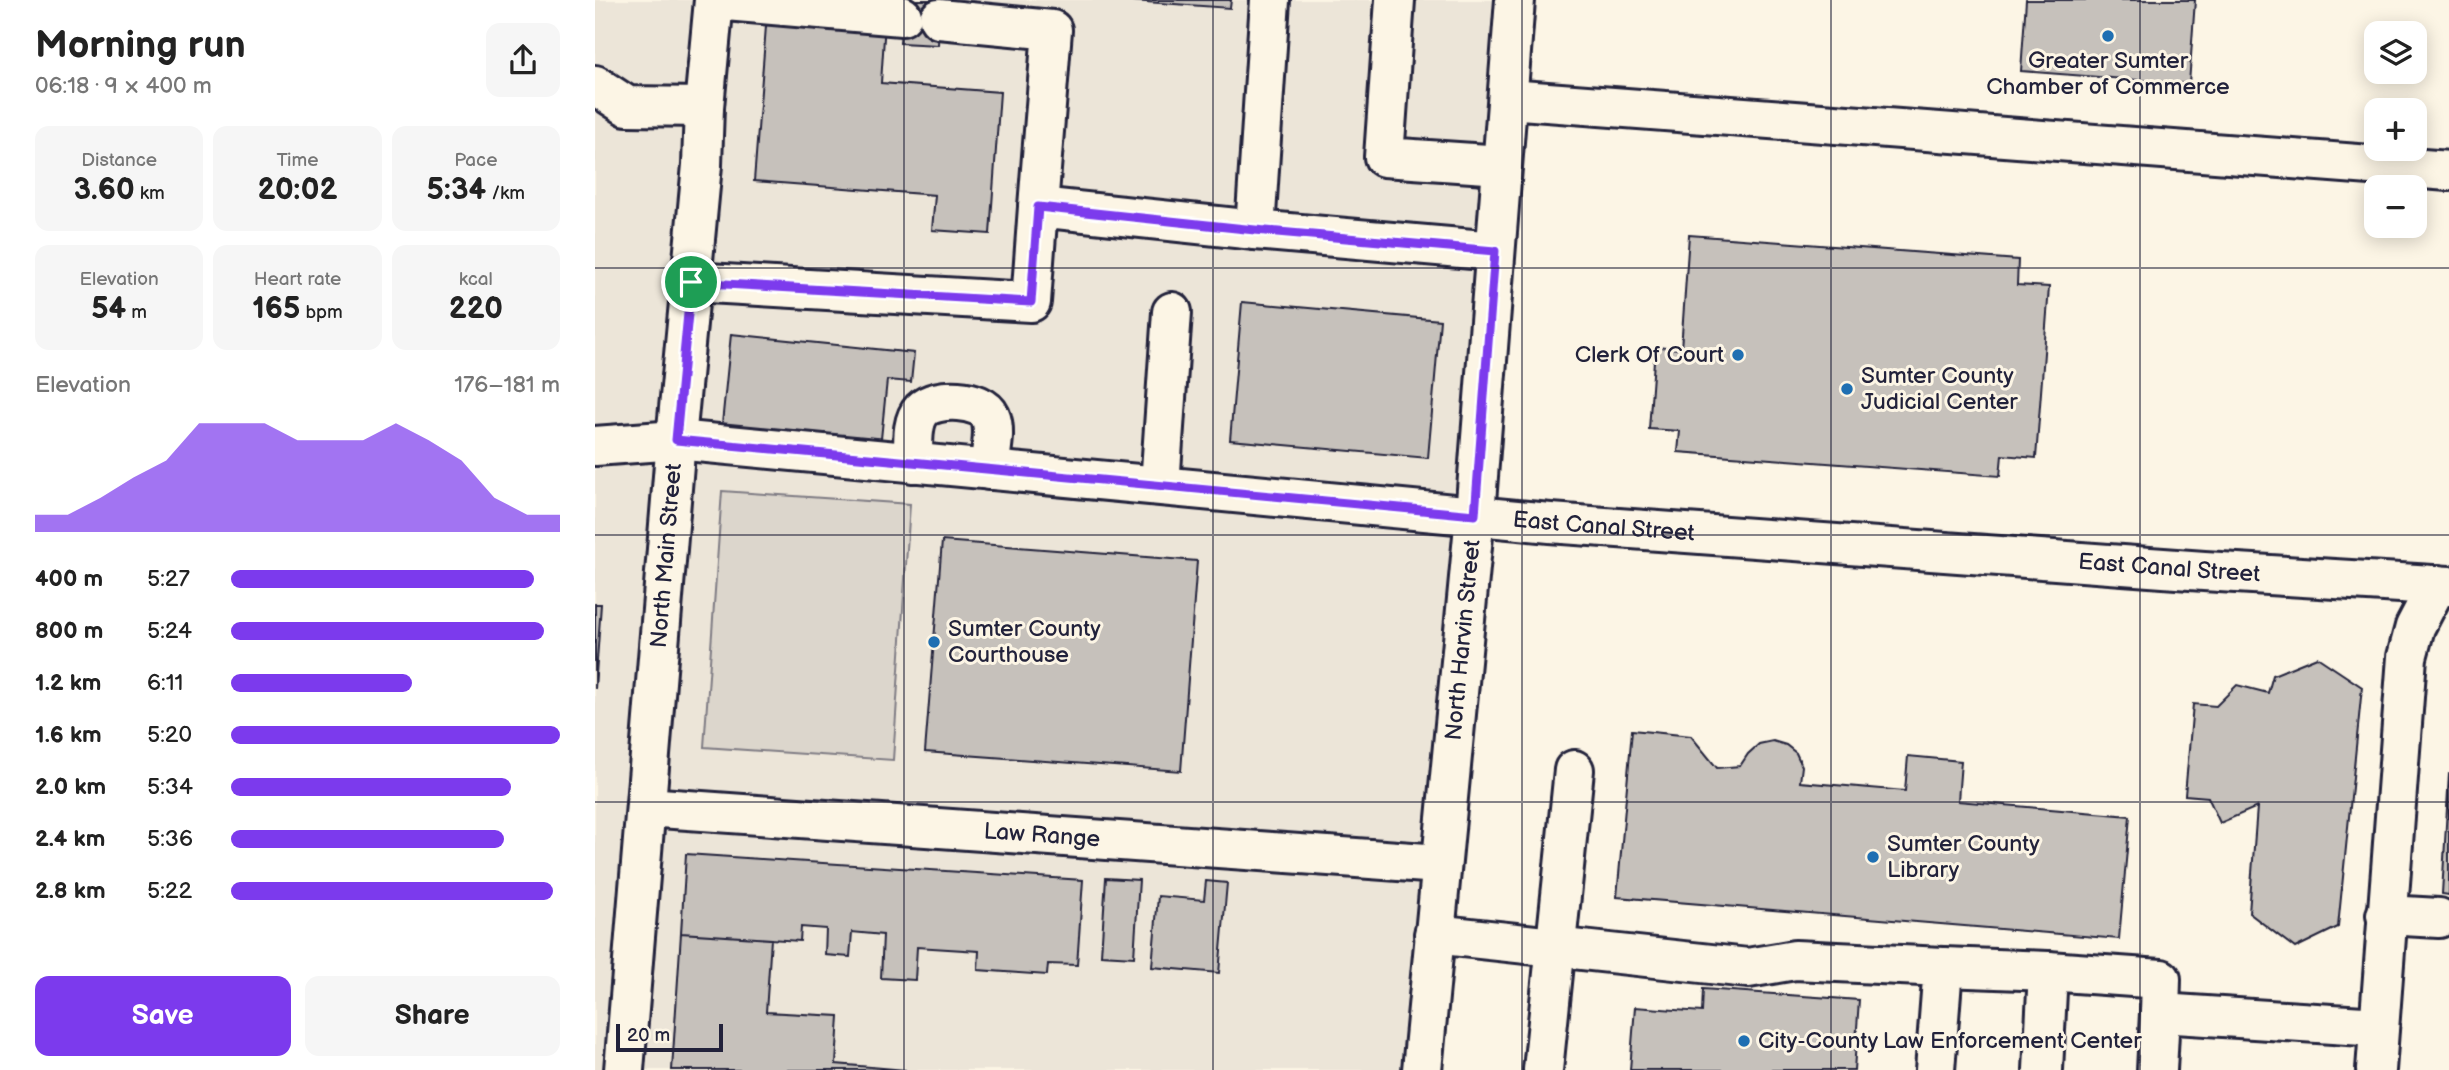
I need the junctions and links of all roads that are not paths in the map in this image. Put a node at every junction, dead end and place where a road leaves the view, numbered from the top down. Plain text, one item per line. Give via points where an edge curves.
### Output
1 (714, 0) edge
2 (1270, 0) edge
3 (1395, 0) edge
4 (1515, 0) edge
5 (595, 85) edge
6 (1508, 99) junction
7 (704, 107) junction
8 (1502, 165) junction
9 (2449, 171) edge
10 (1038, 207) junction
11 (1255, 230) junction
12 (1495, 251) junction
13 (691, 282) junction
14 (1172, 312) dead end
15 (676, 440) junction
16 (595, 446) edge
17 (913, 463) junction
18 (989, 470) junction
19 (1160, 485) junction
20 (1475, 515) junction
21 (2443, 586) edge
22 (1574, 770) dead end
23 (646, 807) junction
24 (1440, 864) junction
25 (2386, 915) junction
26 (2439, 918) dead end
27 (1434, 934) junction
28 (1556, 947) junction
29 (1943, 967) junction
30 (2047, 971) junction
31 (2160, 1013) junction
32 (2378, 1027) junction
33 (624, 1070) edge
34 (1422, 1070) edge
35 (1543, 1070) edge
36 (1935, 1070) edge
37 (2043, 1070) edge
38 (2157, 1070) edge
39 (2376, 1070) edge

1 - 7 street, North Main Street
1 - 10 street via 1052,30
2 - 11 street
3 - 8 street via 1384,157
4 - 6 street, North Harvin Street
5 - 7 street via 627,106
6 - 8 street, North Harvin Street
6 - 9 street
7 - 13 street, North Main Street
8 - 12 street, North Harvin Street
10 - 11 street
10 - 13 street via 1031,302
11 - 12 street
12 - 20 street, North Harvin Street
13 - 15 street, North Main Street
14 - 19 street
15 - 16 street, East Canal Street
15 - 17 street, East Canal Street
15 - 23 street, North Main Street
17 - 18 street, East Canal Street
17 - 18 street via 914,426 922,410 939,401 975,402 989,413 993,426
18 - 19 street, East Canal Street
19 - 20 street, East Canal Street
20 - 21 street, East Canal Street
20 - 24 street, North Harvin Street
21 - 25 street via 2415,626 2407,657
22 - 28 street
23 - 24 street, Law Range
23 - 33 street, North Main Street
24 - 27 street, North Harvin Street
25 - 26 street
25 - 32 street
27 - 28 street
27 - 34 street, North Harvin Street
28 - 29 street via 1748,968 1795,960
28 - 35 street
29 - 30 street
29 - 36 street
30 - 31 street via 2161,979
30 - 37 street
31 - 32 street
31 - 38 street
32 - 39 street

